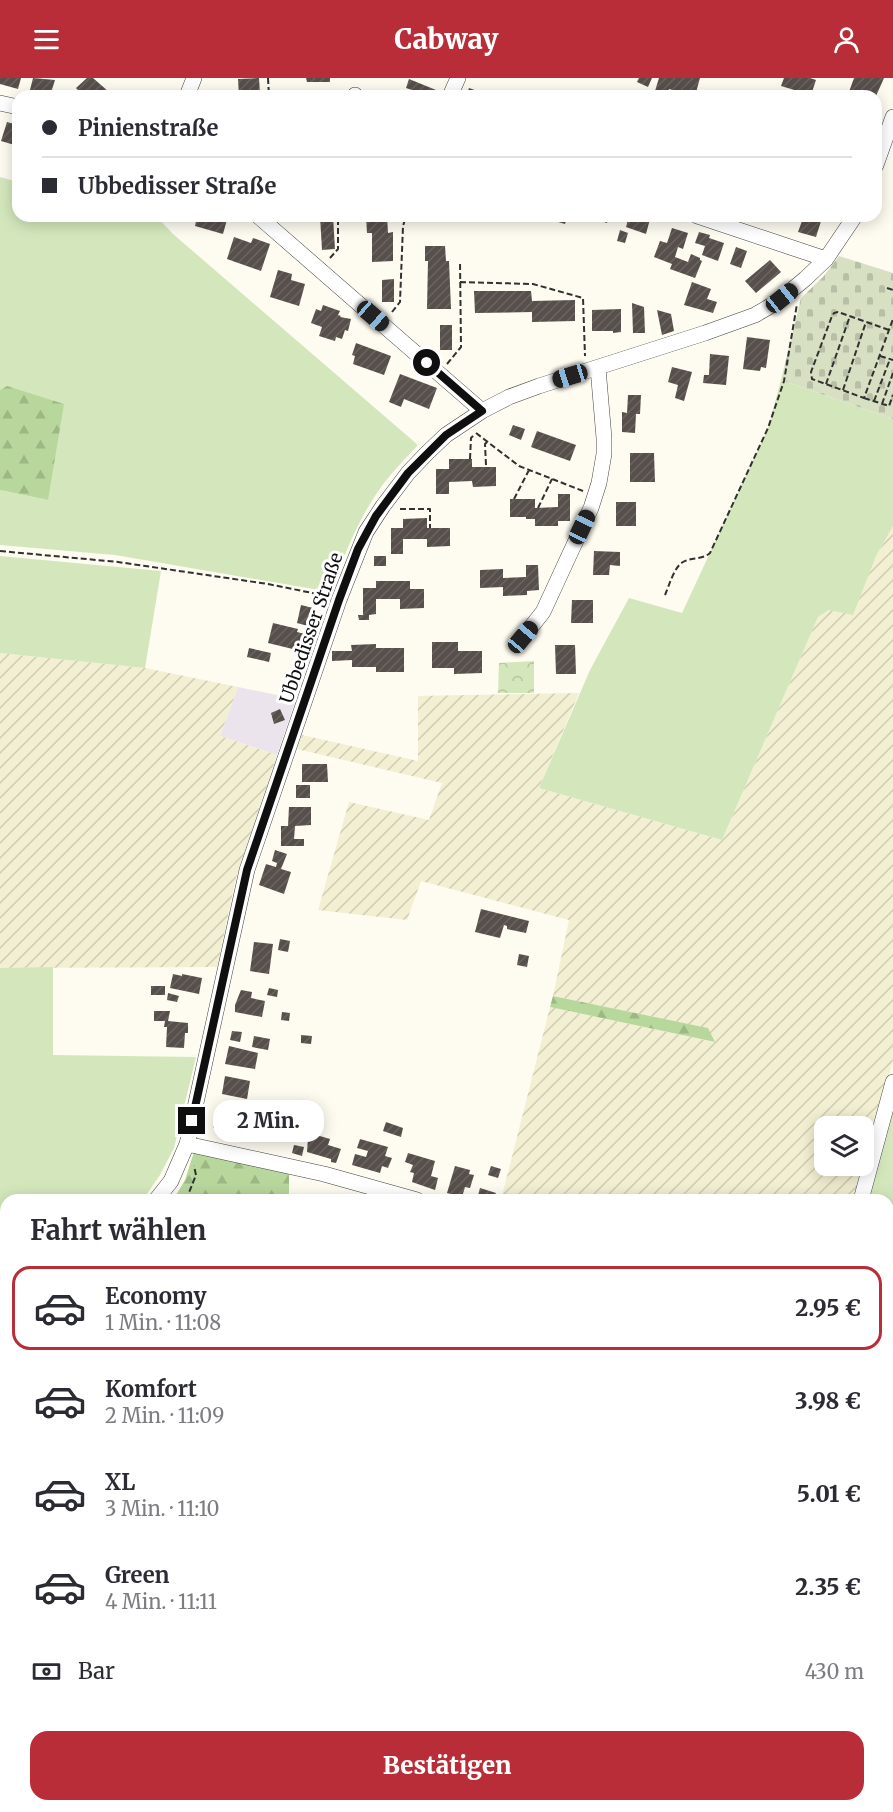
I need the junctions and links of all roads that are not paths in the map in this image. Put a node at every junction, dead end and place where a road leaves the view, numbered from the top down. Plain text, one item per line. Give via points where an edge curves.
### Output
1 (893, 117) edge
2 (882, 148) edge
3 (265, 222) edge
4 (715, 222) edge
5 (851, 222) edge
6 (826, 259) junction
7 (592, 370) junction
8 (482, 411) junction
9 (523, 637) dead end
10 (893, 1082) edge
11 (187, 1144) junction
12 (161, 1194) edge
13 (396, 1194) edge
14 (863, 1194) edge

1 - 2 street
3 - 8 street
4 - 6 street
5 - 6 street, Ubbedisser Straße
6 - 7 street, Ubbedisser Straße via 777,302 755,315
7 - 8 street, Ubbedisser Straße via 509,397
7 - 9 street via 604,454 602,474 596,496 543,612
8 - 11 street, Ubbedisser Straße via 426,454 383,506 362,541 247,870
10 - 14 street
11 - 12 street, Ubbedisser Straße via 171,1181
11 - 13 street

